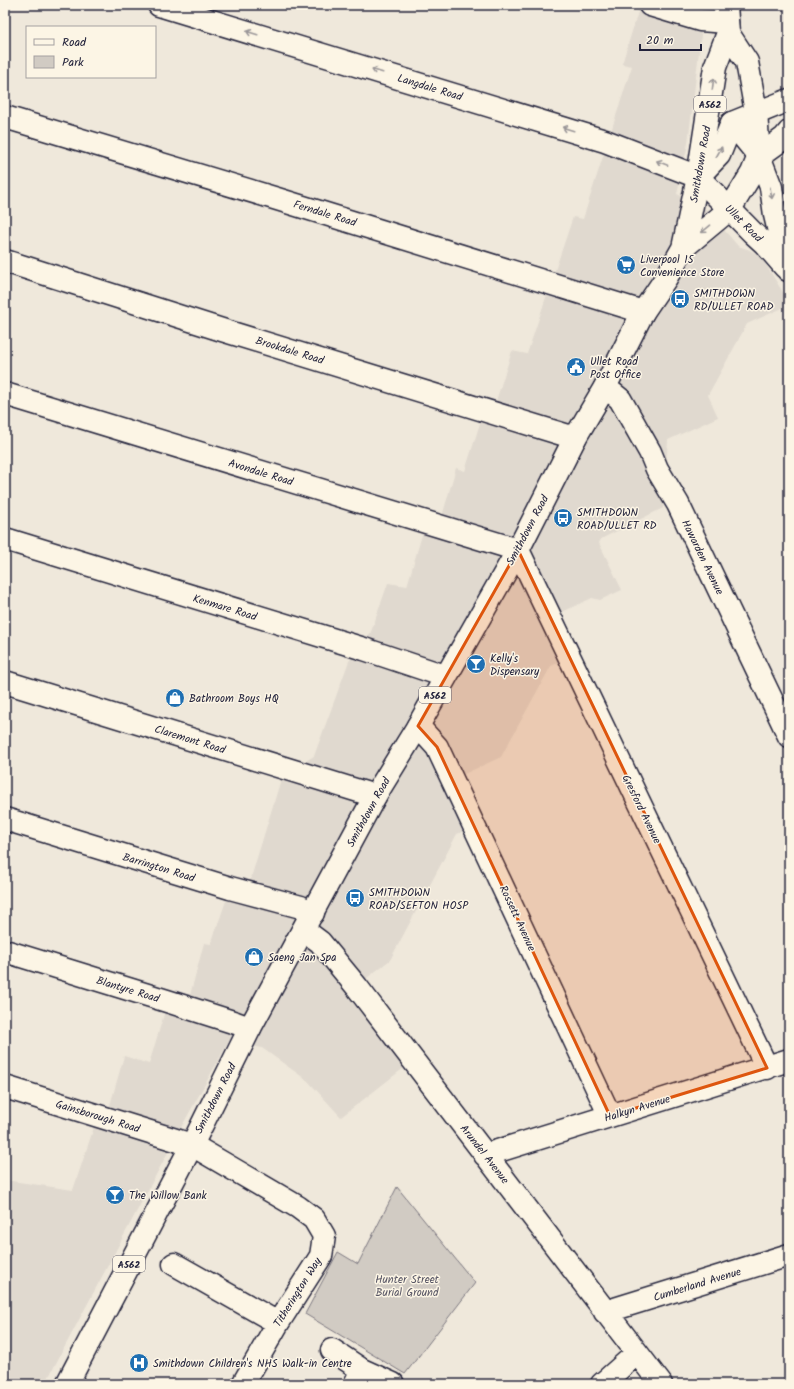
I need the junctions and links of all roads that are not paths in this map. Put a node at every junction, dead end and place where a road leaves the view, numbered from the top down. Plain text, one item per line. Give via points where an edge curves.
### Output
1 (159, 5) edge
2 (650, 5) edge
3 (727, 20) edge
4 (789, 100) edge
5 (756, 112) junction
6 (5, 117) edge
7 (732, 122) junction
8 (789, 132) edge
9 (759, 156) junction
10 (698, 177) junction
11 (730, 209) junction
12 (683, 248) junction
13 (5, 261) edge
14 (788, 271) edge
15 (643, 312) junction
16 (605, 387) junction
17 (5, 394) edge
18 (575, 438) junction
19 (5, 539) edge
20 (518, 550) junction
21 (445, 676) junction
22 (5, 682) edge
23 (418, 726) junction
24 (789, 736) edge
25 (376, 796) junction
26 (5, 819) edge
27 (309, 922) junction
28 (5, 951) edge
29 (250, 1028) junction
30 (789, 1060) edge
31 (767, 1068) junction
32 (5, 1087) edge
33 (610, 1116) junction
34 (192, 1144) junction
35 (486, 1155) junction
36 (789, 1255) edge
37 (174, 1264) dead end
38 (605, 1312) junction
39 (278, 1323) junction
40 (332, 1350) dead end
41 (638, 1354) junction
42 (358, 1377) edge
43 (67, 1384) edge
44 (243, 1384) edge
45 (393, 1384) edge
46 (602, 1384) edge
47 (661, 1384) edge

10 -> 1 main road, Langdale Road via 605,141
2 - 3 main road via 700,20
3 - 5 main road, Smithdown Road / A562 via 747,62
10 -> 3 main road, Smithdown Road / A562 via 715,67
4 - 5 main road
5 - 7 main road
5 - 9 main road, Smithdown Road / A562
6 - 15 main road, Ferndale Road
7 - 9 main road, Ullet Road
10 -> 7 main road via 719,155
8 - 9 main road
9 - 11 main road, Smithdown Road / A562 via 752,173
9 -> 14 main road, Ullet Road via 771,187
10 - 11 main road, Ullet Road
10 - 12 main road, Smithdown Road / A562
11 -> 12 main road, Smithdown Road / A562
11 - 14 main road, Ullet Road
12 - 15 main road, Smithdown Road / A562
13 - 18 main road, Brookdale Road
15 - 16 main road, Smithdown Road / A562
16 - 18 main road, Smithdown Road / A562
16 - 24 main road, Hawarden Avenue via 620,399 678,504
17 - 20 main road, Avondale Road
18 - 20 main road, Smithdown Road / A562
19 - 21 main road, Kenmare Road
20 - 21 main road, Smithdown Road / A562
20 - 31 main road, Gresford Avenue
21 - 23 main road, Smithdown Road / A562
22 - 25 main road, Claremont Road
23 - 25 main road, Smithdown Road / A562
23 - 33 main road, Rossett Avenue via 437,747
25 - 27 main road, Smithdown Road / A562
26 - 27 main road, Barrington Road via 230,888 301,907
27 - 29 main road, Smithdown Road / A562
27 - 35 main road, Arundel Avenue via 320,942
28 - 29 main road, Blantyre Road
29 - 34 main road, Smithdown Road / A562
30 - 31 main road, Halkyn Avenue
31 - 33 main road, Halkyn Avenue
32 - 34 main road, Gainsborough Road
33 - 35 main road, Halkyn Avenue
34 - 39 main road, Titherington Way via 298,1207 314,1219 324,1236 321,1256
34 - 43 main road, Smithdown Road / A562
35 - 38 main road, Arundel Avenue
36 - 38 main road, Cumberland Avenue
37 - 39 main road
38 - 41 main road, Arundel Avenue
39 - 44 main road, Titherington Way
40 - 42 main road
41 - 46 main road
41 - 47 main road, Arundel Avenue
42 - 45 main road

